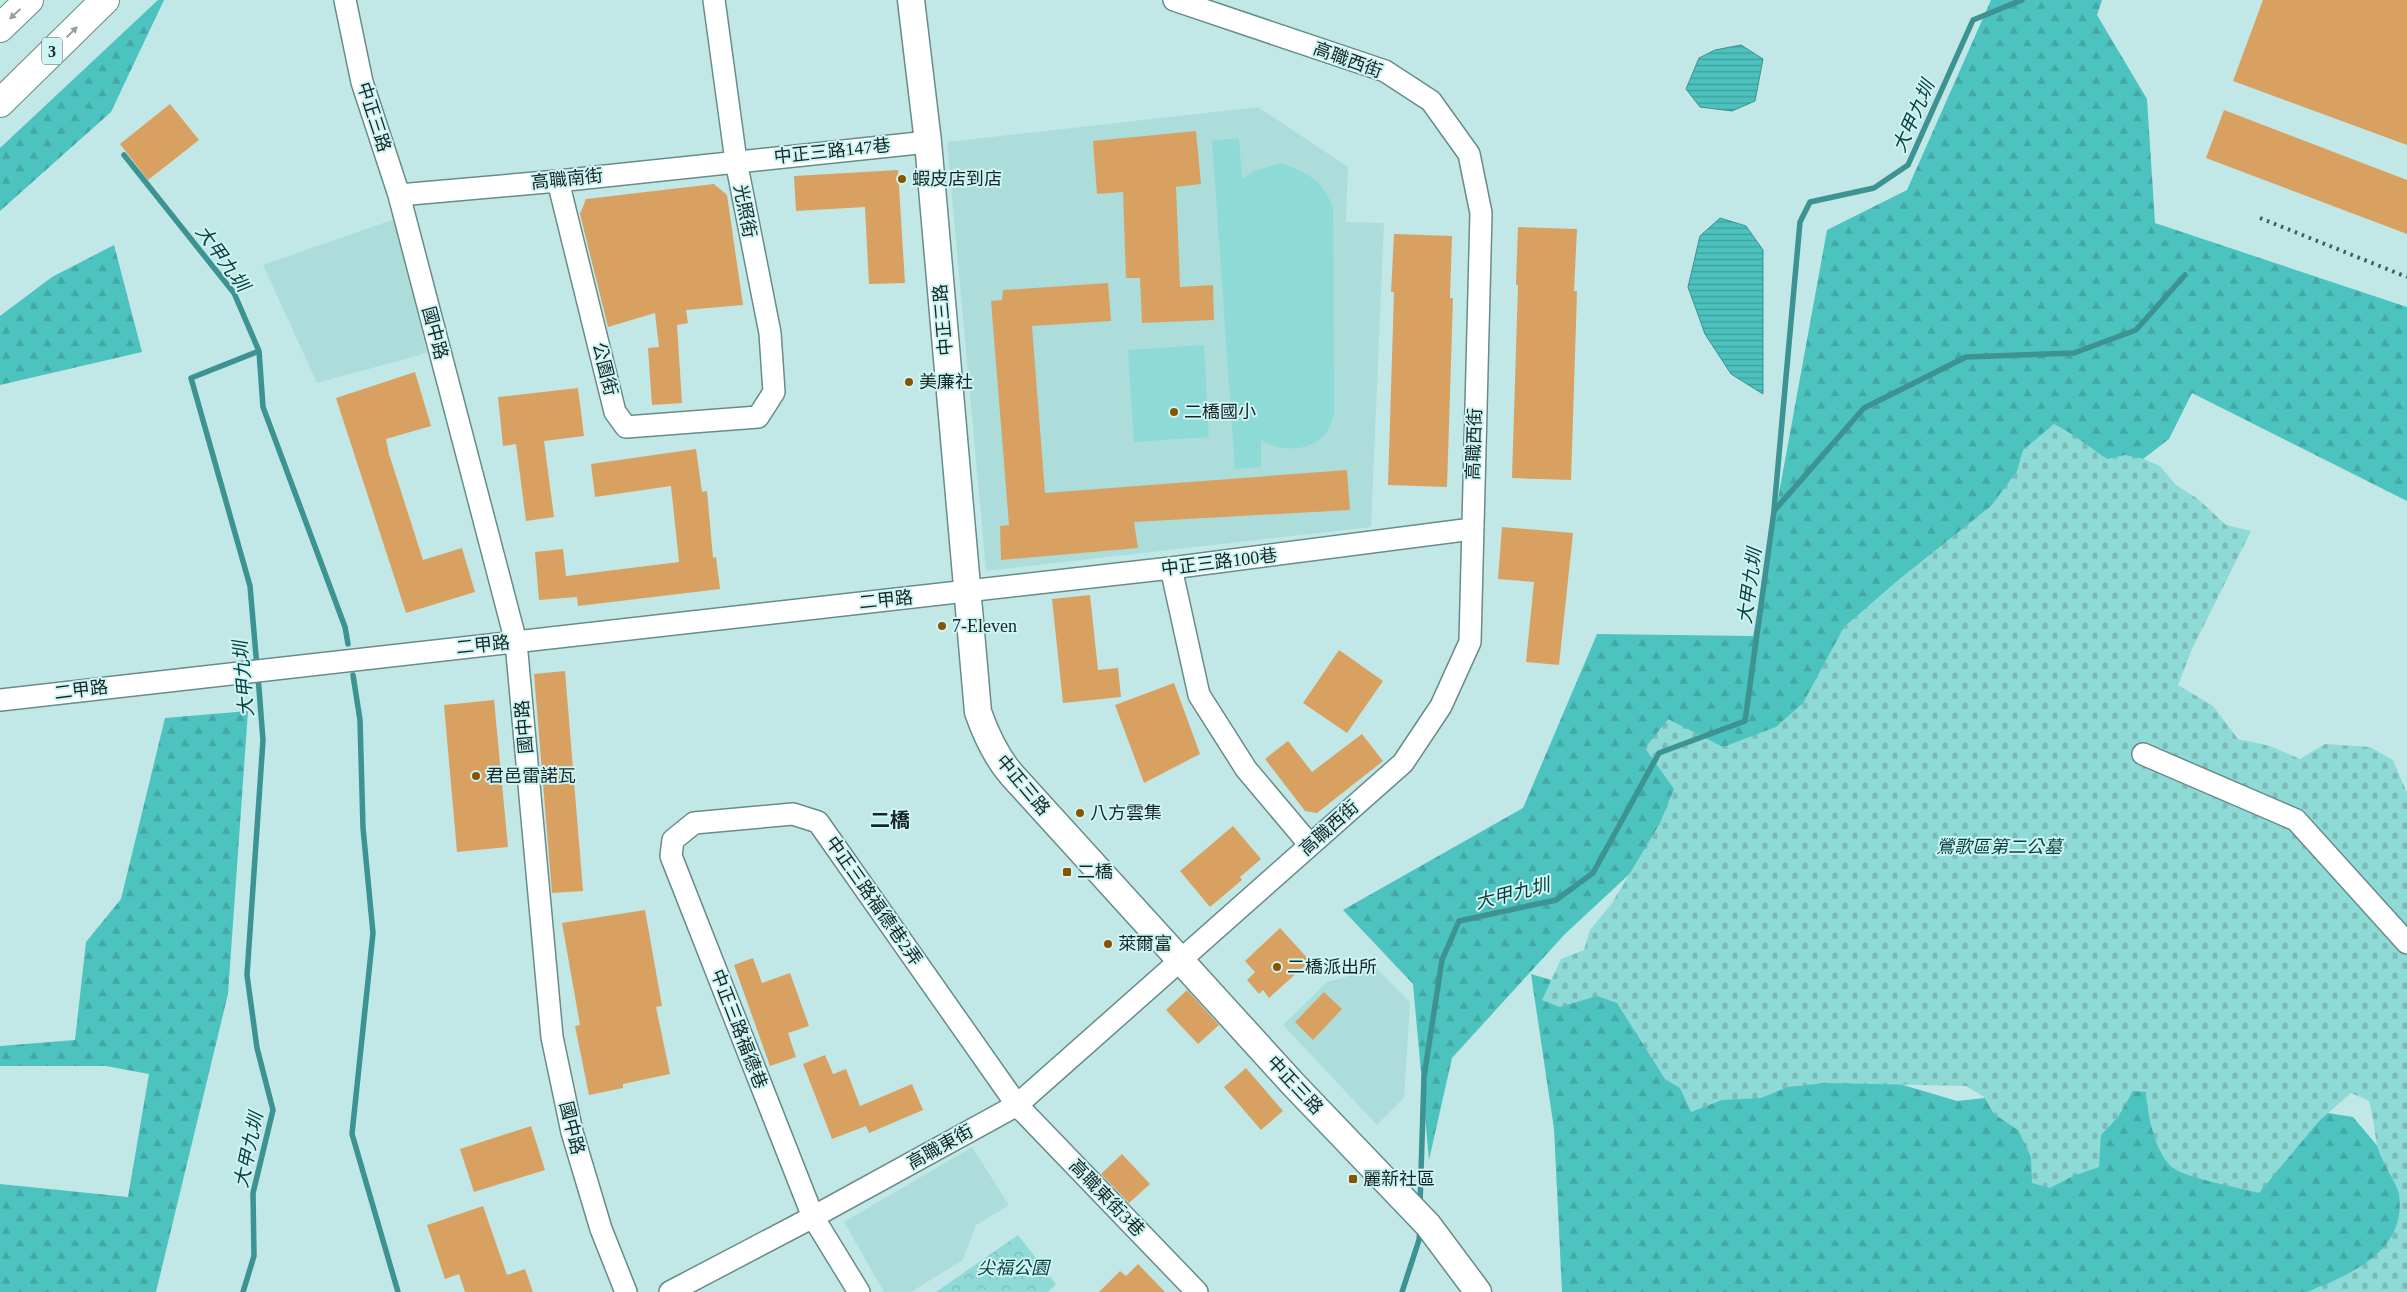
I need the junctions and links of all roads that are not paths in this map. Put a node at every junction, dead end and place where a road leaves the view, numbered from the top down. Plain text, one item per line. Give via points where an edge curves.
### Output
1 (29, 0) edge
2 (105, 0) edge
3 (345, 0) edge
4 (714, 0) edge
5 (911, 0) edge
6 (1174, 0) edge
7 (0, 28) edge
8 (0, 103) edge
9 (928, 142) junction
10 (736, 161) junction
11 (558, 181) junction
12 (399, 195) junction
13 (758, 416) joint
14 (1472, 530) junction
15 (1171, 568) junction
16 (966, 591) junction
17 (516, 642) junction
18 (0, 700) edge
19 (2143, 754) dead end
20 (674, 840) joint
21 (1310, 845) junction
22 (2407, 943) edge
23 (1181, 961) junction
24 (1017, 1105) junction
25 (813, 1217) junction
26 (626, 1292) edge
27 (670, 1292) edge
28 (859, 1292) edge
29 (1197, 1292) edge
30 (1478, 1292) edge

1 -> 7 highway
8 -> 2 highway, 3
3 - 12 street, 中正三路 via 362,82
4 - 10 street, 光照街
5 - 9 street, 中正三路
6 - 14 street, 高職西街 via 1385,71 1431,101 1469,154 1481,213
9 - 10 street, 中正三路147巷
9 - 16 street, 中正三路
10 - 11 street, 高職南街
10 - 13 street, 光照街 via 770,333 774,392
11 - 12 street, 高職南街
11 - 13 street, 公園街 via 615,412 626,427
12 - 17 street, 國中路
14 - 15 street, 中正三路100巷
14 - 21 street, 高職西街 via 1470,642 1441,706 1402,763
15 - 16 street, 中正三路100巷
15 - 21 street via 1199,695 1246,769
16 - 17 street, 二甲路
16 - 23 street, 中正三路 via 978,712 998,759
17 - 18 street, 二甲路
17 - 26 street, 國中路 via 552,1037 572,1132 601,1229
19 - 22 street via 2296,820
20 - 24 street, 中正三路福德巷2弄 via 694,823 793,814 818,822
20 - 25 street, 中正三路福德巷 via 671,856
21 - 23 street, 高職西街
23 - 24 street, 高職東街
23 - 30 street, 中正三路 via 1420,1216
24 - 25 street, 高職東街
24 - 29 street, 高職東街3巷
25 - 27 street, 高職東街
25 - 28 street, 中正三路福德巷

